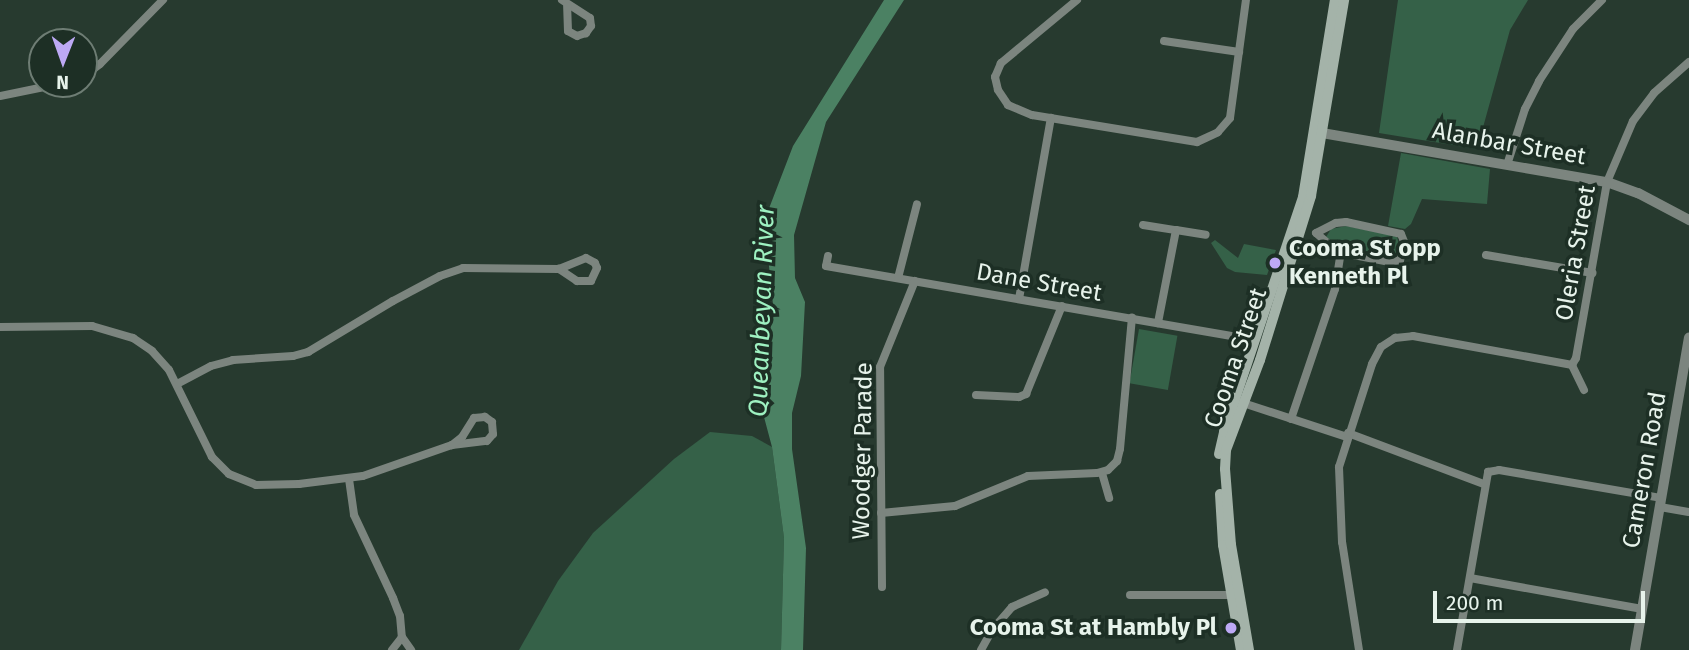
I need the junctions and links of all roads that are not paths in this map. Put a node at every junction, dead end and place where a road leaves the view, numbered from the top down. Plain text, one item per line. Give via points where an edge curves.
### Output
1 (163, 0) edge
2 (1077, 0) edge
3 (1246, 0) edge
4 (1335, 0) edge
5 (1344, 0) edge
6 (1602, 0) edge
7 (1164, 41) dead end
8 (1239, 52) junction
9 (1689, 62) edge
10 (98, 66) edge
11 (28, 90) edge
12 (0, 96) edge
13 (1051, 118) junction
14 (1318, 132) junction
15 (1507, 165) junction
16 (1607, 182) junction
17 (917, 204) dead end
18 (1687, 217) edge
19 (1143, 225) dead end
20 (1297, 227) junction
21 (1176, 230) junction
22 (1316, 233) junction
23 (1206, 235) dead end
24 (1341, 253) junction
25 (1486, 255) dead end
26 (828, 256) dead end
27 (559, 269) dead end
28 (1592, 273) junction
29 (898, 278) junction
30 (915, 281) junction
31 (1019, 299) junction
32 (1277, 305) junction
33 (1062, 306) junction
34 (1132, 318) junction
35 (1158, 323) junction
36 (0, 327) edge
37 (1689, 338) edge
38 (1255, 340) junction
39 (1572, 365) junction
40 (1250, 383) junction
41 (177, 384) junction
42 (1584, 390) dead end
43 (976, 395) dead end
44 (1239, 402) junction
45 (1291, 419) junction
46 (468, 425) junction
47 (1348, 435) junction
48 (477, 442) junction
49 (452, 445) junction
50 (1102, 473) junction
51 (349, 479) junction
52 (1484, 484) junction
53 (1110, 498) dead end
54 (1660, 502) junction
55 (1689, 512) edge
56 (881, 513) junction
57 (1470, 578) junction
58 (882, 587) dead end
59 (1045, 592) dead end
60 (1130, 595) dead end
61 (1235, 595) junction
62 (1642, 610) junction
63 (402, 637) junction
64 (392, 650) edge
65 (411, 650) edge
66 (981, 650) edge
67 (1241, 650) edge
68 (1249, 650) edge
69 (1359, 650) edge
70 (1457, 650) edge
71 (1635, 650) edge

1 - 10 street
2 - 13 street via 1014,50 995,77 1008,105 1022,113
3 - 8 street
4 - 14 main road, Cooma Street
5 - 14 main road, Cooma Street
6 - 15 street via 1573,29 1539,81
7 - 8 street
8 - 13 street via 1230,118 1218,132 1197,142
9 - 16 street, Oleria Street via 1654,93 1633,121
11 - 12 street
13 - 31 street
14 - 15 street, Alanbar Street
14 - 20 main road, Cooma Street via 1312,192
15 - 16 street, Alanbar Street
16 - 18 street, Alanbar Street
16 - 28 street, Oleria Street
17 - 29 street
19 - 21 street
20 - 22 street
20 - 32 main road, Cooma Street
20 - 38 main road, Cooma Street
21 - 23 street
21 - 35 street
22 - 24 street
22 - 24 street via 1344,222 1395,231 1404,239 1401,257 1393,262
24 - 45 street via 1335,289
25 - 28 street
26 - 29 street, Dane Street via 827,265
27 - 41 street via 463,268 393,301 309,352 233,360
28 - 39 street, Oleria Street
29 - 30 street, Dane Street
30 - 31 street, Dane Street
30 - 56 street, Woodger Parade via 880,367
31 - 33 street, Dane Street
32 - 38 main road via 1265,334
32 - 40 main road, Cooma Street
33 - 34 street, Dane Street
33 - 43 street via 1026,394
34 - 35 street, Dane Street
34 - 50 street via 1120,449 1115,463
35 - 38 street, Dane Street
36 - 41 street via 92,326 121,332 152,351
37 - 54 street, Cameron Road
38 - 40 main road
38 - 44 main road, Cooma Street
39 - 42 street
39 - 47 street via 1413,336 1388,341 1376,354
40 - 44 main road, Cooma Street
41 - 51 street via 212,457 241,480 271,485
44 - 45 street
44 - 61 main road, Cooma Street via 1221,442 1219,463 1223,545
45 - 47 street
46 - 48 street
46 - 48 street via 478,416 492,422 491,438
46 - 49 street
47 - 52 street
47 - 69 street via 1339,467 1339,493
48 - 49 street
49 - 51 street
50 - 53 street
50 - 56 street via 1028,476 955,506
51 - 63 street via 354,515 393,598
52 - 54 street via 1488,472 1499,470
52 - 57 street
54 - 55 street
54 - 62 street, Cameron Road
56 - 58 street, Woodger Parade
57 - 62 street
57 - 70 street
59 - 66 street via 1012,607
60 - 61 street
61 - 67 main road, Cooma Street
61 - 68 main road, Cooma Street
62 - 71 street, Cameron Road
63 - 64 street
63 - 65 street

